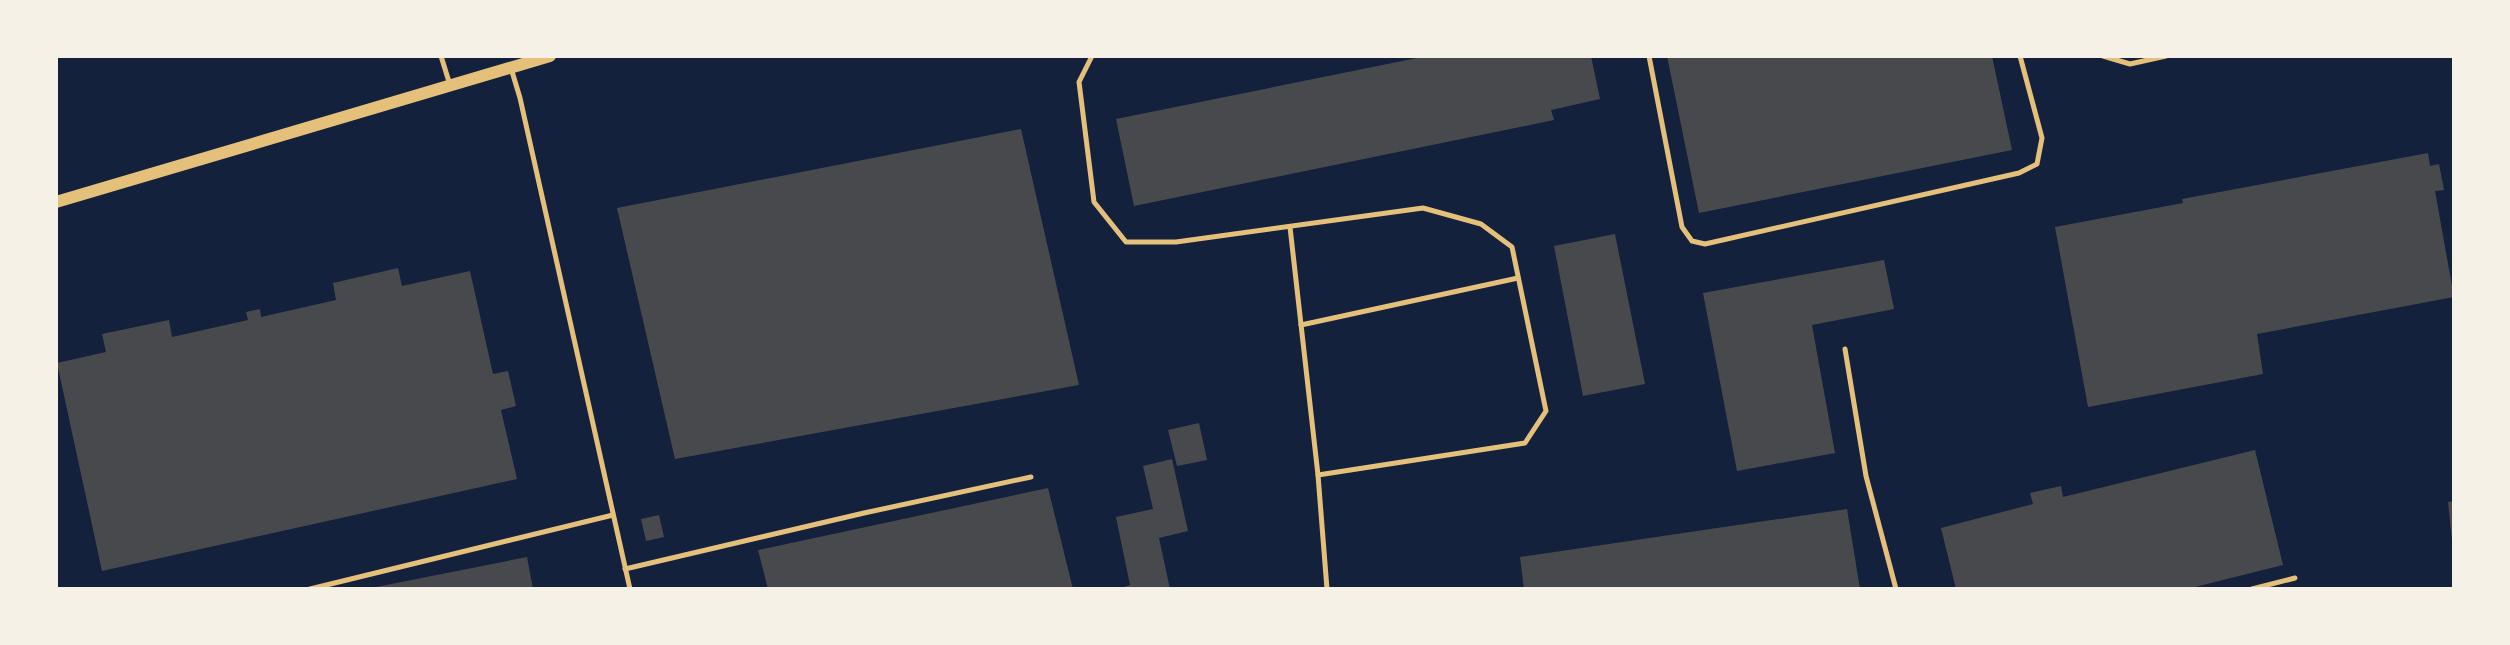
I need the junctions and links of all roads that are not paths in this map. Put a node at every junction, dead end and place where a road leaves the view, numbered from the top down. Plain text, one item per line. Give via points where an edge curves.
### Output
1 (441, 56) edge
2 (550, 56) edge
3 (1092, 56) edge
4 (1649, 56) edge
5 (2020, 56) edge
6 (2103, 56) edge
7 (2166, 56) edge
8 (511, 68) junction
9 (450, 85) junction
10 (56, 202) edge
11 (1290, 226) junction
12 (1518, 278) junction
13 (1301, 325) junction
14 (1845, 349) dead end
15 (1318, 475) junction
16 (1031, 477) dead end
17 (613, 515) junction
18 (625, 569) junction
19 (2295, 578) dead end
20 (310, 589) edge
21 (630, 589) edge
22 (1327, 589) edge
23 (1896, 589) edge
24 (2252, 589) edge

1 - 9 lane
2 - 8 street
3 - 11 lane via 1079,82 1094,202 1126,242 1176,243
4 - 5 lane via 1682,227 1692,241 1705,244 2019,173 2037,164 2042,138
6 - 7 lane via 2130,64
8 - 9 street
8 - 17 lane
9 - 10 street
11 - 12 lane via 1423,208 1481,224 1512,247
11 - 13 lane
12 - 13 lane
12 - 15 lane via 1546,411 1525,443
13 - 15 lane
14 - 23 lane via 1866,476
15 - 22 lane
16 - 18 lane
17 - 18 lane
17 - 20 lane
18 - 21 lane
19 - 24 lane

